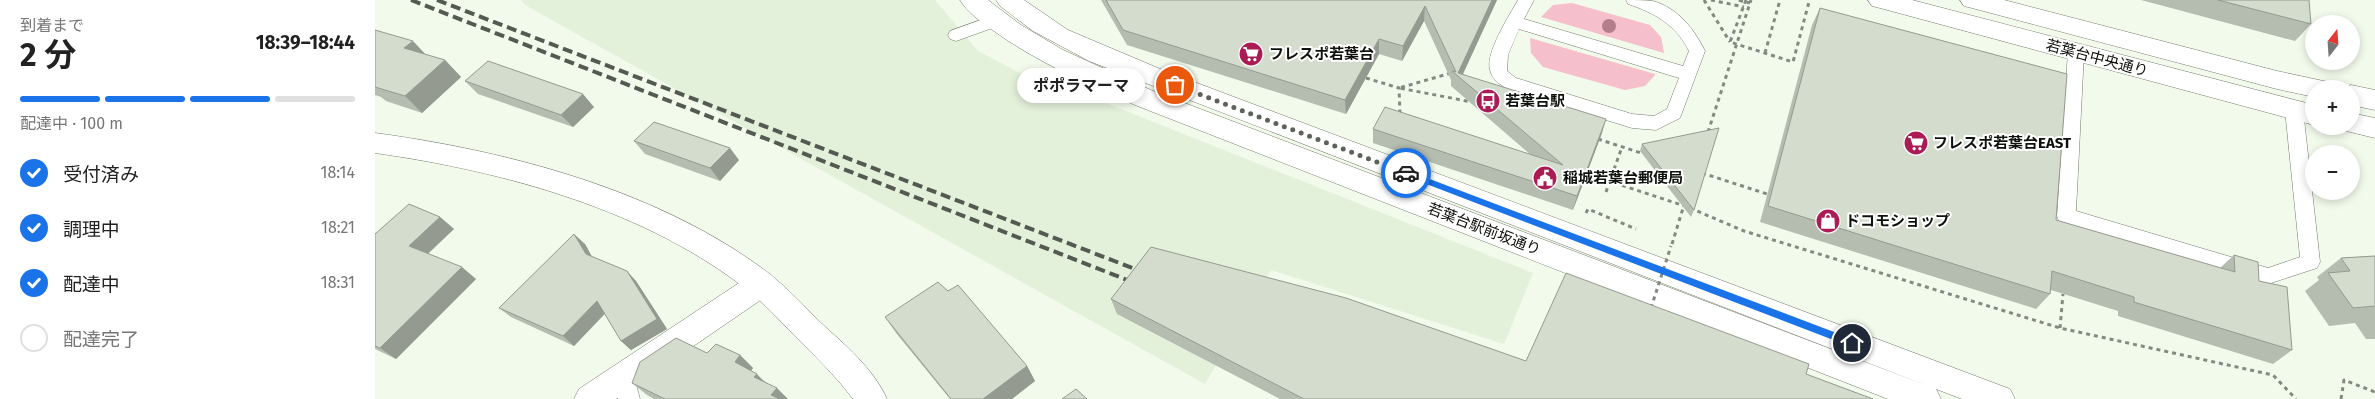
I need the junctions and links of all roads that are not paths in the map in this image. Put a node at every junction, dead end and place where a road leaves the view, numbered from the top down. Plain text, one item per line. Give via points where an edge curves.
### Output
1 (972, 0) edge
2 (1526, 0) edge
3 (1634, 0) edge
4 (1880, 0) edge
5 (1972, 0) edge
6 (1002, 11) edge
7 (1515, 22) junction
8 (956, 35) dead end
9 (2076, 52) junction
10 (1688, 74) junction
11 (2305, 86) edge
12 (2360, 97) edge
13 (2375, 100) edge
14 (2304, 112) edge
15 (2360, 125) edge
16 (2375, 128) edge
17 (375, 143) edge
18 (761, 284) junction
19 (627, 387) edge
20 (590, 399) edge
21 (871, 399) edge
22 (1925, 399) edge
23 (1999, 399) edge

1 - 6 street, 若葉台駅前坂通り
2 - 7 lane
3 - 10 lane via 1671,15 1690,36 1697,51
4 - 9 street, 若葉台中央通り
5 - 11 street, 若葉台中央通り
6 - 8 lane
6 - 22 street, 若葉台駅前坂通り via 1051,57 1144,98
6 - 23 street, 若葉台駅前坂通り via 1018,9 1071,42 1156,78
7 - 10 lane
7 - 10 lane via 1499,56 1497,68 1503,78 1515,85 1623,118 1656,123 1674,113
9 - 14 street, 若葉台中央通り
9 - 14 lane via 2065,216 2267,276 2309,262
12 - 13 street
15 - 16 street
17 - 18 street via 517,170 613,201 702,244
18 - 19 street
18 - 21 street via 846,366
19 - 20 street

